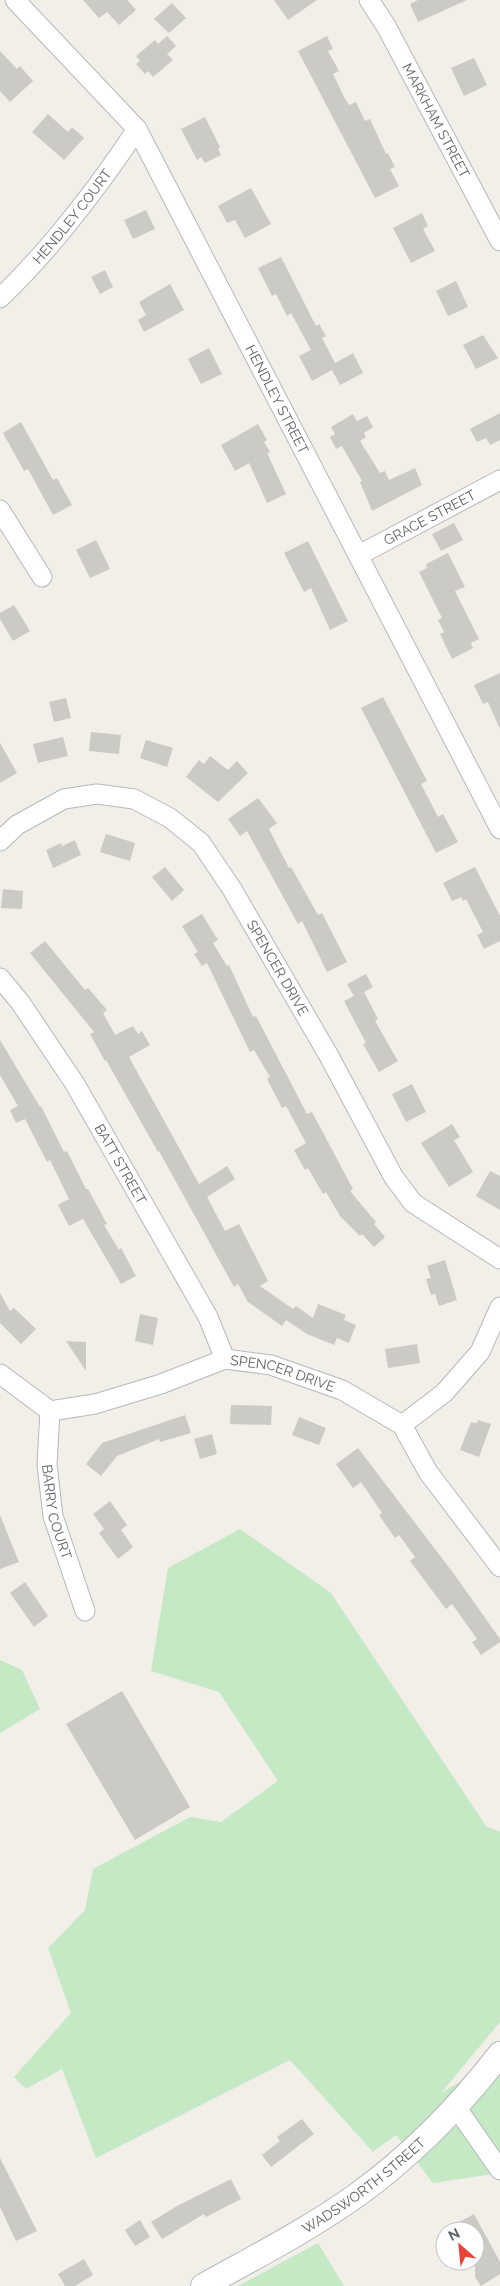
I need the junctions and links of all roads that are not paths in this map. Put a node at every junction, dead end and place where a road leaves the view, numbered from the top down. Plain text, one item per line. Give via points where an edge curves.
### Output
1 (16, 0) edge
2 (369, 0) edge
3 (137, 129) junction
4 (500, 241) edge
5 (0, 298) edge
6 (500, 480) edge
7 (0, 510) edge
8 (359, 555) junction
9 (42, 577) dead end
10 (500, 829) edge
11 (0, 841) edge
12 (0, 978) edge
13 (500, 1259) edge
14 (500, 1306) edge
15 (226, 1359) junction
16 (0, 1374) edge
17 (50, 1411) junction
18 (402, 1425) junction
19 (500, 1567) edge
20 (85, 1611) dead end
21 (500, 2054) edge
22 (456, 2107) junction
23 (500, 2170) edge
24 (203, 2286) edge

1 - 3 street, HENDLEY STREET
2 - 4 street, MARKHAM STREET via 386,26
3 - 5 street, HENDLEY COURT via 88,197 26,272
3 - 8 street, HENDLEY STREET
6 - 8 street, GRACE STREET
7 - 9 street
8 - 10 street, HENDLEY STREET
11 - 13 street, SPENCER DRIVE via 17,826 64,799 97,794 134,799 170,818 200,843 232,889 329,1056 393,1176 413,1204
12 - 15 street, BATT STREET via 75,1084 208,1317
14 - 18 street via 480,1352 444,1393
15 - 17 street, SPENCER DRIVE via 95,1404
15 - 18 street, SPENCER DRIVE via 271,1365 342,1390
16 - 17 street
17 - 20 street, BARRY COURT via 47,1465 53,1516
18 - 19 street via 428,1472
21 - 22 street, WADSWORTH STREET
22 - 23 street
22 - 24 street, WADSWORTH STREET via 408,2154 357,2195 302,2231

